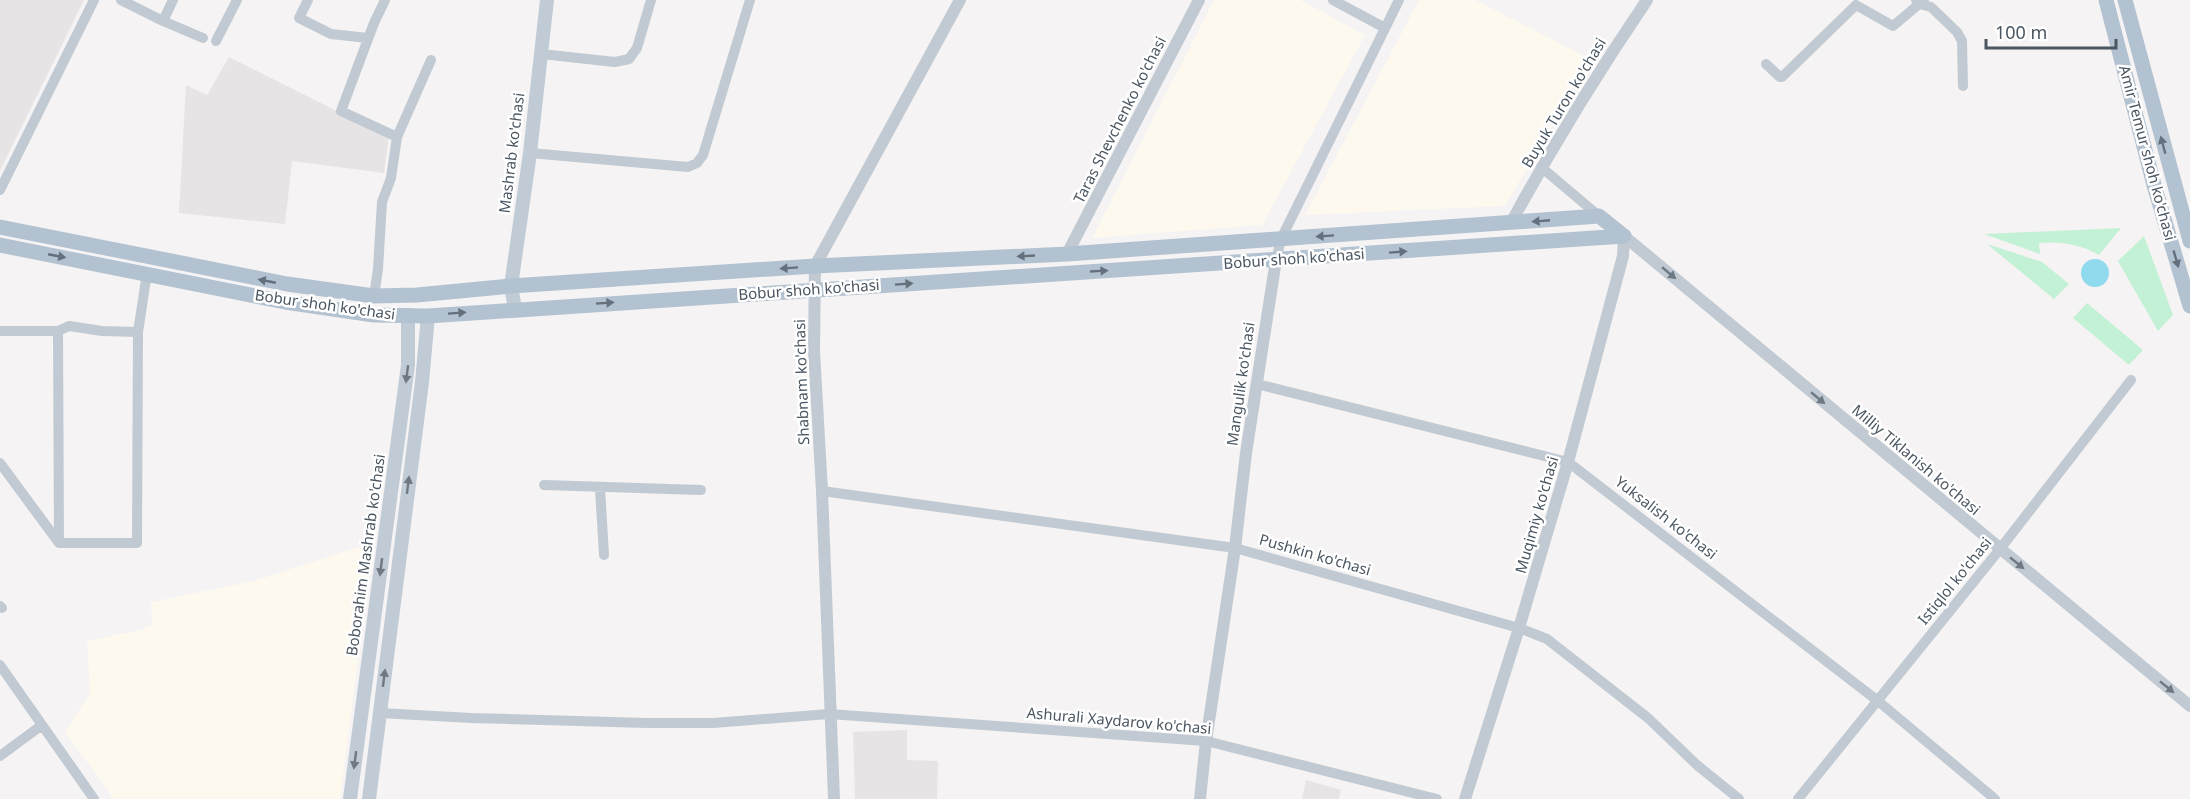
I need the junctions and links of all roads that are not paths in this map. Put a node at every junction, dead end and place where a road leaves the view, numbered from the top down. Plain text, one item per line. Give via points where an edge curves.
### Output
1 (94, 0) edge
2 (121, 0) edge
3 (173, 0) edge
4 (237, 0) edge
5 (308, 0) edge
6 (385, 0) edge
7 (547, 0) edge
8 (651, 0) edge
9 (750, 0) edge
10 (960, 0) edge
11 (1199, 0) edge
12 (1333, 0) edge
13 (1399, 0) edge
14 (1647, 0) edge
15 (2106, 0) edge
16 (2125, 0) edge
17 (1920, 1) edge
18 (163, 21) junction
19 (1384, 28) junction
20 (203, 38) dead end
21 (368, 38) junction
22 (216, 41) dead end
23 (541, 54) junction
24 (431, 60) dead end
25 (1766, 64) dead end
26 (1963, 86) dead end
27 (397, 137) junction
28 (530, 153) junction
29 (1541, 167) junction
30 (2172, 180) junction
31 (2154, 185) junction
32 (0, 190) edge
33 (1599, 216) junction
34 (1511, 223) junction
35 (0, 227) edge
36 (1624, 236) junction
37 (1281, 239) junction
38 (2190, 241) edge
39 (0, 245) edge
40 (1067, 254) junction
41 (1276, 260) junction
42 (814, 266) junction
43 (147, 273) junction
44 (511, 286) junction
45 (815, 290) junction
46 (374, 296) junction
47 (2190, 306) edge
48 (515, 309) junction
49 (408, 315) junction
50 (428, 316) junction
51 (0, 331) edge
52 (58, 331) junction
53 (138, 332) junction
54 (2131, 380) dead end
55 (1257, 384) junction
56 (1568, 462) junction
57 (0, 464) edge
58 (544, 485) dead end
59 (600, 488) junction
60 (701, 490) dead end
61 (822, 491) junction
62 (58, 543) junction
63 (1235, 548) junction
64 (2000, 549) junction
65 (604, 555) dead end
66 (1519, 628) junction
67 (371, 640) junction
68 (389, 642) junction
69 (0, 665) edge
70 (1878, 701) junction
71 (2190, 706) edge
72 (380, 713) junction
73 (830, 714) junction
74 (42, 726) junction
75 (1206, 741) junction
76 (0, 756) edge
77 (94, 799) edge
78 (350, 799) edge
79 (369, 799) edge
80 (834, 799) edge
81 (1200, 799) edge
82 (1437, 799) edge
83 (1464, 799) edge
84 (1739, 799) edge
85 (1798, 799) edge
86 (1995, 799) edge

1 - 32 street
2 - 18 street
3 - 18 street
4 - 22 street
5 - 21 street via 299,18 331,34
6 - 21 street
7 - 23 main road, Mashrab ko'chasi
8 - 23 street via 637,48 628,58 615,62
9 - 28 street via 697,164 688,167
10 - 42 street
11 - 40 street, Taras Shevchenko ko'chasi
12 - 19 street
13 - 19 street, Mangulik ko'chasi
14 - 29 street, Buyuk Turon ko'chasi
15 - 31 main road, Amir Temur shoh ko'chasi
30 -> 16 main road, Amir Temur shoh ko'chasi
17 - 25 street via 1893,26 1856,5 1782,76
17 - 26 street via 1931,7 1962,41
18 - 20 street
19 - 37 street, Mangulik ko'chasi
21 - 27 street via 340,111
23 - 28 main road, Mashrab ko'chasi
24 - 27 street
27 - 46 street via 391,178 382,202
28 - 44 main road, Mashrab ko'chasi
29 - 33 street
29 - 34 street, Buyuk Turon ko'chasi
30 - 31 main road
30 - 38 main road, Amir Temur shoh ko'chasi
31 -> 47 main road, Amir Temur shoh ko'chasi
33 -> 34 main road, Bobur shoh ko'chasi
33 - 36 main road
34 -> 37 main road, Bobur shoh ko'chasi
46 -> 35 main road, Bobur shoh ko'chasi via 287,284
41 -> 36 main road, Bobur shoh ko'chasi
36 - 56 street, Muqimiy ko'chasi via 1623,256
36 -> 64 street, Milliy Tiklanish ko'chasi
37 - 40 main road, Bobur shoh ko'chasi
37 - 41 street, Mangulik ko'chasi
39 -> 43 main road, Bobur shoh ko'chasi
40 -> 42 main road, Bobur shoh ko'chasi
45 -> 41 main road, Bobur shoh ko'chasi
41 - 55 street, Mangulik ko'chasi
42 -> 44 main road, Bobur shoh ko'chasi
42 - 45 street, Shabnam ko'chasi
43 - 49 main road, Bobur shoh ko'chasi via 285,302 374,315
43 - 53 street
44 - 46 main road, Bobur shoh ko'chasi
44 - 48 main road, Mashrab ko'chasi
48 -> 45 main road, Bobur shoh ko'chasi
45 - 61 street, Shabnam ko'chasi via 814,351
50 -> 48 main road, Bobur shoh ko'chasi
49 - 50 main road, Bobur shoh ko'chasi
49 -> 67 main road, Boborahim Mashrab ko'chasi via 408,365
68 -> 50 main road
51 - 52 street
52 - 53 street via 69,326
52 - 62 street
53 - 62 street via 137,543
54 - 64 street, Istiqlol ko'chasi
55 - 56 street, Yuksalish ko'chasi
55 - 63 street, Mangulik ko'chasi
56 - 66 street, Muqimiy ko'chasi
56 - 70 street, Yuksalish ko'chasi
57 - 62 street
58 - 59 street
59 - 60 street
59 - 65 street
61 - 63 street, Pushkin ko'chasi
61 - 73 street, Shabnam ko'chasi
63 - 66 street, Pushkin ko'chasi
63 - 75 street, Mangulik ko'chasi
64 - 70 street, Istiqlol ko'chasi
64 -> 71 street, Milliy Tiklanish ko'chasi
66 - 83 street, Muqimiy ko'chasi
66 - 84 street, Pushkin ko'chasi via 1547,639 1648,718
67 - 68 main road
67 -> 78 main road, Boborahim Mashrab ko'chasi
72 -> 68 main road
69 - 74 street
70 - 85 street, Istiqlol ko'chasi
70 - 86 street, Yuksalish ko'chasi
72 - 73 street, Ashurali Xaydarov ko'chasi via 647,723 713,723
72 - 79 main road
73 - 75 street, Ashurali Xaydarov ko'chasi
73 - 80 street, Shabnam ko'chasi
74 - 76 street
74 - 77 street
75 - 81 street, Mangulik ko'chasi
75 - 82 street, Ashurali Xaydarov ko'chasi

